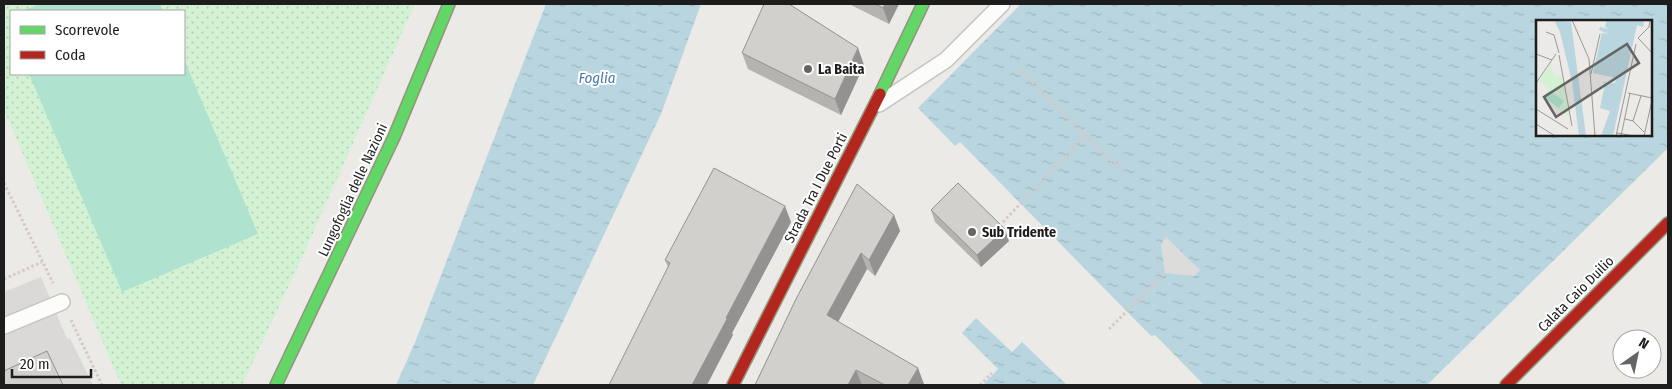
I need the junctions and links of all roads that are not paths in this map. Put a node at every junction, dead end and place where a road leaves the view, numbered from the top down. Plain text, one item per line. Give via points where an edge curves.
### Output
1 (449, 4) edge
2 (923, 4) edge
3 (1002, 4) edge
4 (874, 107) junction
5 (1668, 224) edge
6 (62, 302) road end
7 (4, 326) edge
8 (276, 385) edge
9 (733, 385) edge
10 (1506, 385) edge

1 - 8 street, Lungofoglia delle Nazioni via 394,137
2 - 4 street, Strada Tra I Due Porti
3 - 4 lane via 946,60
4 - 9 street, Strada Tra I Due Porti
5 - 10 street, Calata Caio Duilio
6 - 7 lane

